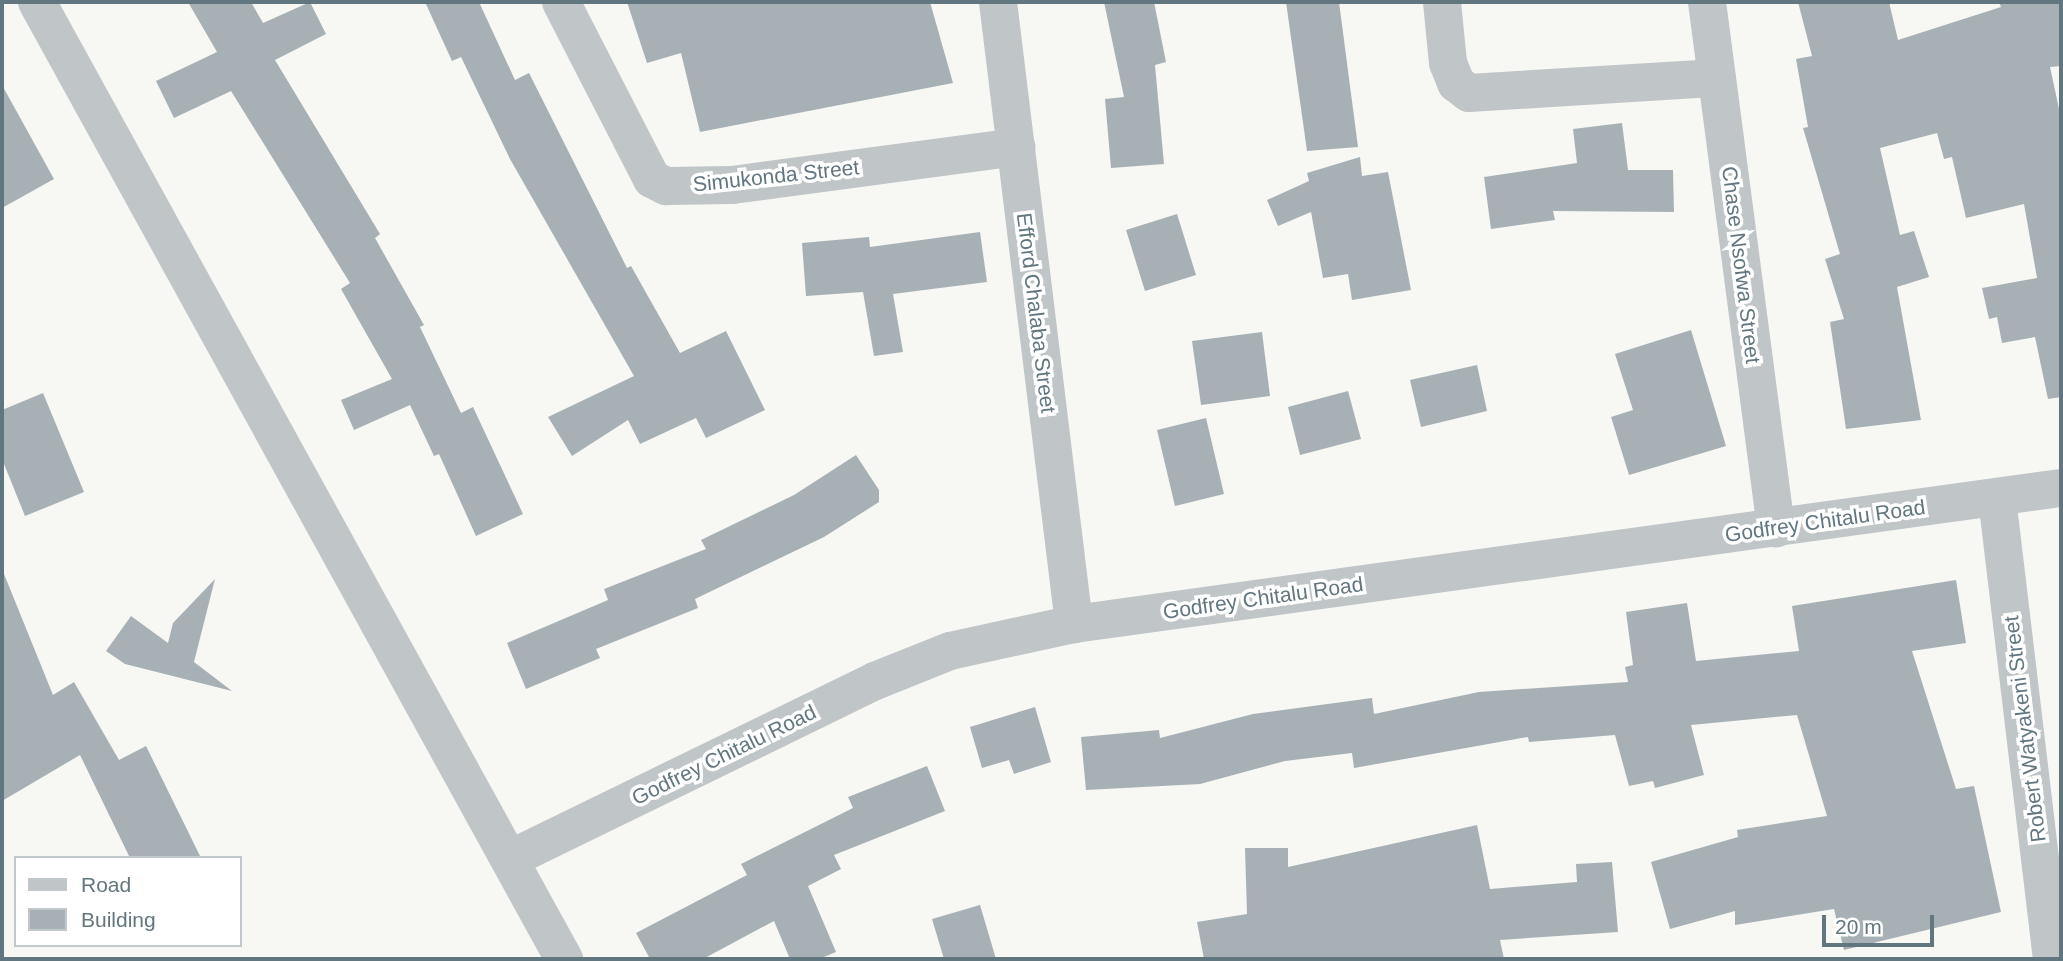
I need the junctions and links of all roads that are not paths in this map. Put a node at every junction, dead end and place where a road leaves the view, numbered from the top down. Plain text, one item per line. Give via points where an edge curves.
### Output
1 (37, 2) edge
2 (561, 2) edge
3 (998, 2) edge
4 (1442, 2) edge
5 (1707, 2) edge
6 (1717, 78) junction
7 (1016, 147) junction
8 (2061, 488) edge
9 (1997, 498) junction
10 (1776, 528) junction
11 (1074, 624) junction
12 (510, 859) junction
13 (564, 959) edge
14 (2052, 959) edge

1 - 12 street
2 - 7 street, Simukonda Street via 652,179 666,186 732,185
3 - 7 street, Efford Chalaba Street
4 - 6 street via 1448,63 1456,83 1469,93
5 - 6 street, Chase Nsofwa Street
6 - 10 street, Chase Nsofwa Street
7 - 11 street, Efford Chalaba Street
8 - 9 street, Godfrey Chitalu Road
9 - 10 street, Godfrey Chitalu Road
9 - 14 street, Robert Watyakeni Street
10 - 11 street, Godfrey Chitalu Road
11 - 12 street, Godfrey Chitalu Road via 950,651 875,681
12 - 13 street

